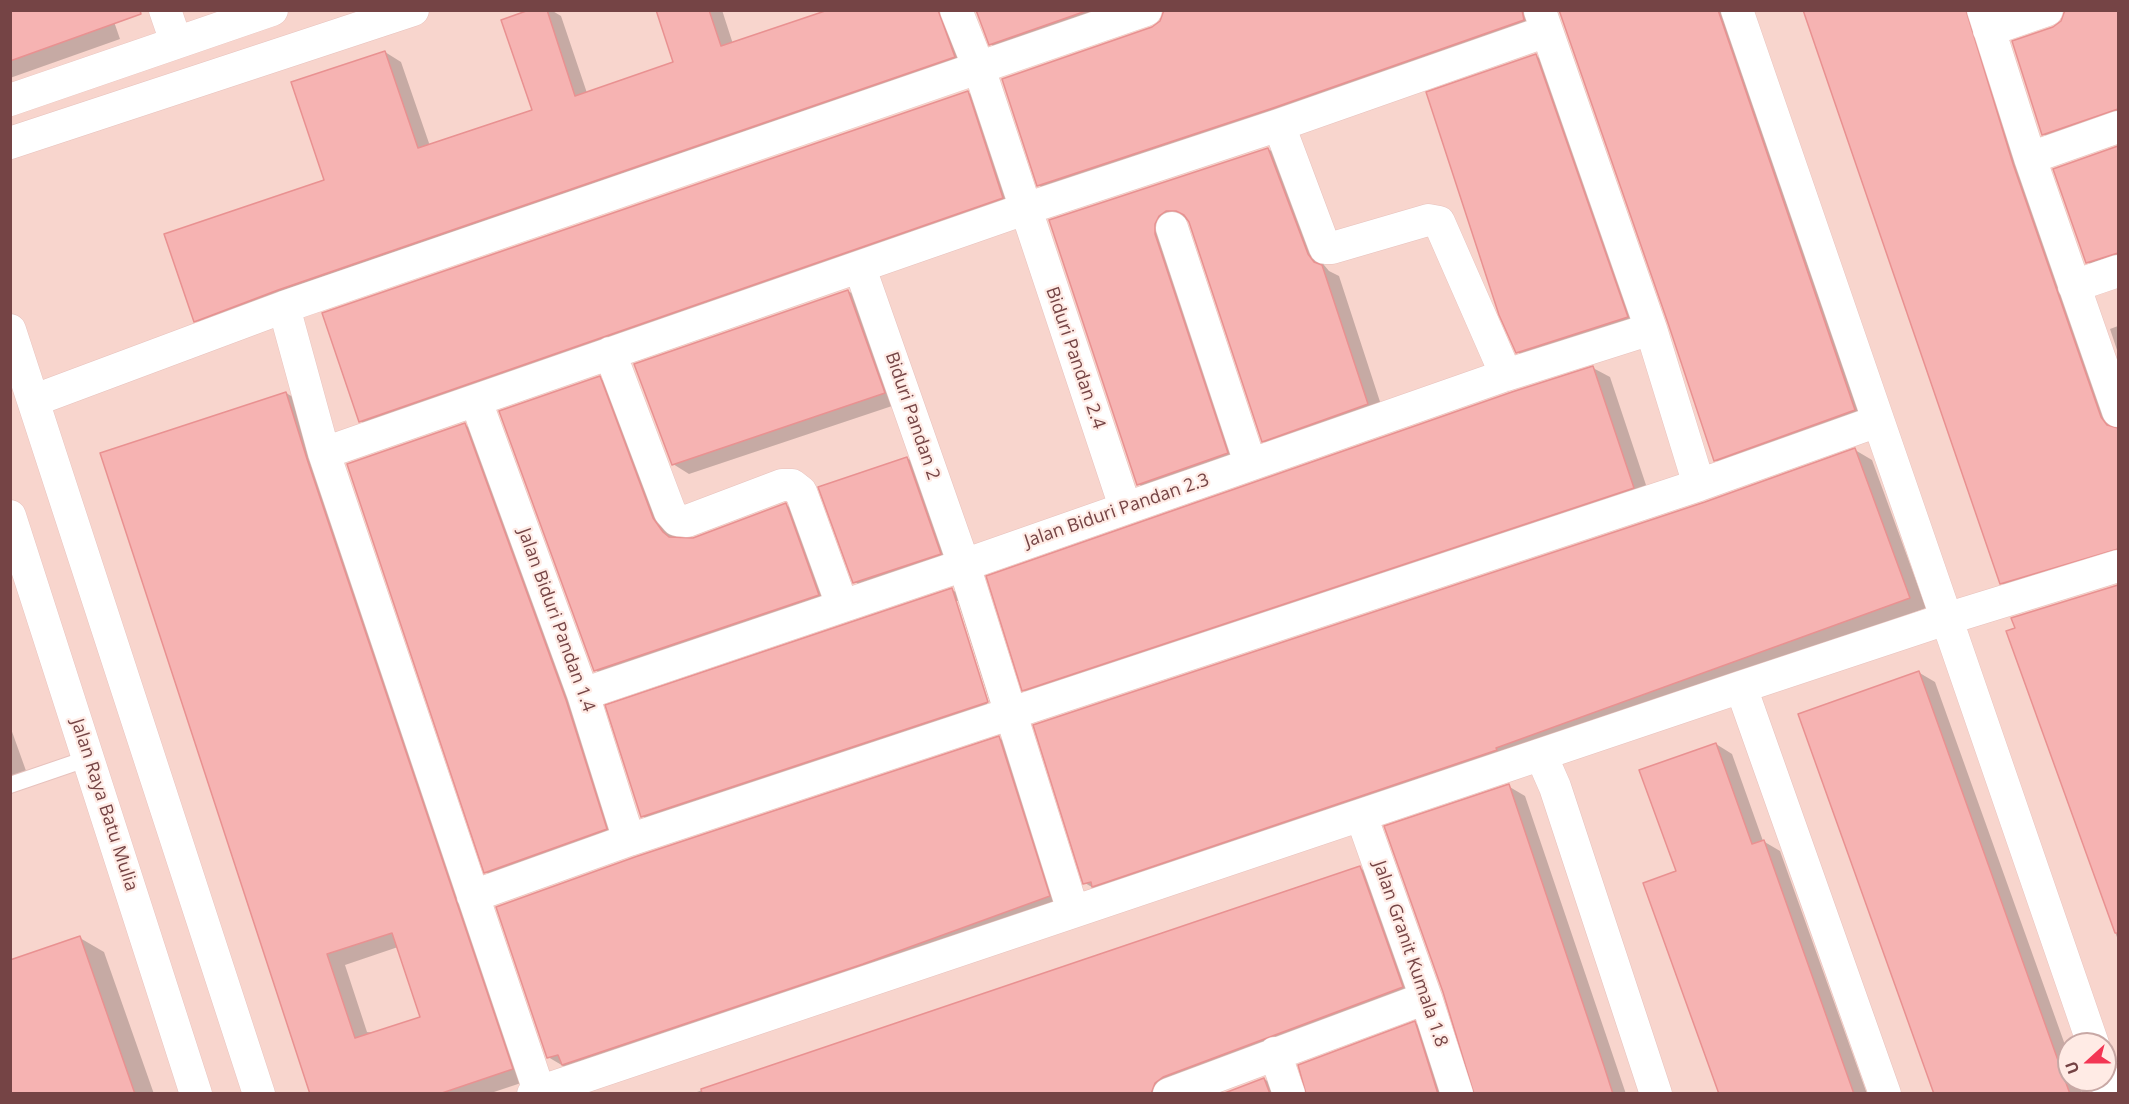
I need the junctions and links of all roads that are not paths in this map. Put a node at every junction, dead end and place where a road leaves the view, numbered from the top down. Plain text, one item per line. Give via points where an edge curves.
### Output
1 (165, 10) edge
2 (272, 10) edge
3 (413, 10) edge
4 (956, 10) edge
5 (1146, 10) edge
6 (1737, 10) edge
7 (2047, 10) edge
8 (1986, 20) edge
9 (1543, 21) edge
10 (176, 42) junction
11 (979, 68) junction
12 (10, 100) edge
13 (1279, 125) junction
14 (2118, 127) edge
15 (10, 143) edge
16 (2030, 158) junction
17 (1024, 209) junction
18 (1172, 228) dead end
19 (860, 268) junction
20 (2118, 271) edge
21 (2074, 286) junction
22 (284, 307) junction
23 (1651, 329) junction
24 (10, 330) edge
25 (610, 353) junction
26 (1506, 375) junction
27 (35, 400) junction
28 (476, 401) junction
29 (2118, 411) edge
30 (1878, 421) junction
31 (324, 453) junction
32 (1250, 464) junction
33 (1699, 485) junction
34 (1125, 507) junction
35 (10, 516) edge
36 (964, 565) junction
37 (2118, 566) edge
38 (842, 605) junction
39 (1947, 619) junction
40 (1741, 687) junction
41 (583, 694) junction
42 (1009, 713) junction
43 (1541, 755) junction
44 (89, 758) junction
45 (10, 785) edge
46 (1361, 815) junction
47 (629, 840) junction
48 (473, 896) junction
49 (1073, 911) junction
50 (1426, 998) junction
51 (2089, 1032) edge
52 (1275, 1053) junction
53 (536, 1092) edge
54 (196, 1094) edge
55 (258, 1094) edge
56 (1169, 1094) edge
57 (1289, 1094) edge
58 (1456, 1094) edge
59 (1656, 1094) edge
60 (1886, 1094) edge

1 - 10 street
2 - 10 street
3 - 15 street
4 - 11 street, Biduri Pandan 2.4
5 - 11 street
6 - 30 street
7 - 8 street
8 - 16 street
9 - 13 street
9 - 23 street
10 - 12 street
11 - 17 street, Biduri Pandan 2.4
11 - 22 street
13 - 17 street
13 - 26 street via 1325,248 1428,220 1439,222
14 - 16 street
16 - 21 street
17 - 19 street
17 - 34 street, Biduri Pandan 2.4
18 - 32 street
19 - 25 street
19 - 36 street, Biduri Pandan 2
20 - 21 street
21 - 29 street
22 - 27 street
22 - 31 street
23 - 26 street, Jalan Biduri Pandan 2.3
23 - 33 street
24 - 27 street
25 - 28 street
25 - 38 street via 669,512 677,520 687,521 792,484 801,492
26 - 32 street, Jalan Biduri Pandan 2.3
27 - 55 street
28 - 31 street
28 - 41 street, Jalan Biduri Pandan 1.4
30 - 33 street
30 - 39 street
31 - 48 street
32 - 34 street, Jalan Biduri Pandan 2.3
33 - 42 street
34 - 36 street, Jalan Biduri Pandan 2.3
35 - 44 street, Jalan Raya Batu Mulia
36 - 38 street, Jalan Biduri Pandan 2.3
36 - 42 street, Biduri Pandan 2
37 - 39 street
38 - 41 street, Jalan Biduri Pandan 2.3
39 - 40 street
39 - 51 street
40 - 43 street
40 - 60 street
41 - 47 street, Jalan Biduri Pandan 1.4
42 - 47 street
42 - 49 street, Biduri Pandan 2
43 - 46 street
43 - 59 street via 1556,787
44 - 45 lane
44 - 54 street, Jalan Raya Batu Mulia
46 - 49 street
46 - 50 street, Jalan Granit Kumala 1.8
47 - 48 street
48 - 53 street
49 - 53 street
50 - 52 street
50 - 58 street, Jalan Granit Kumala 1.8
52 - 56 street
52 - 57 street

